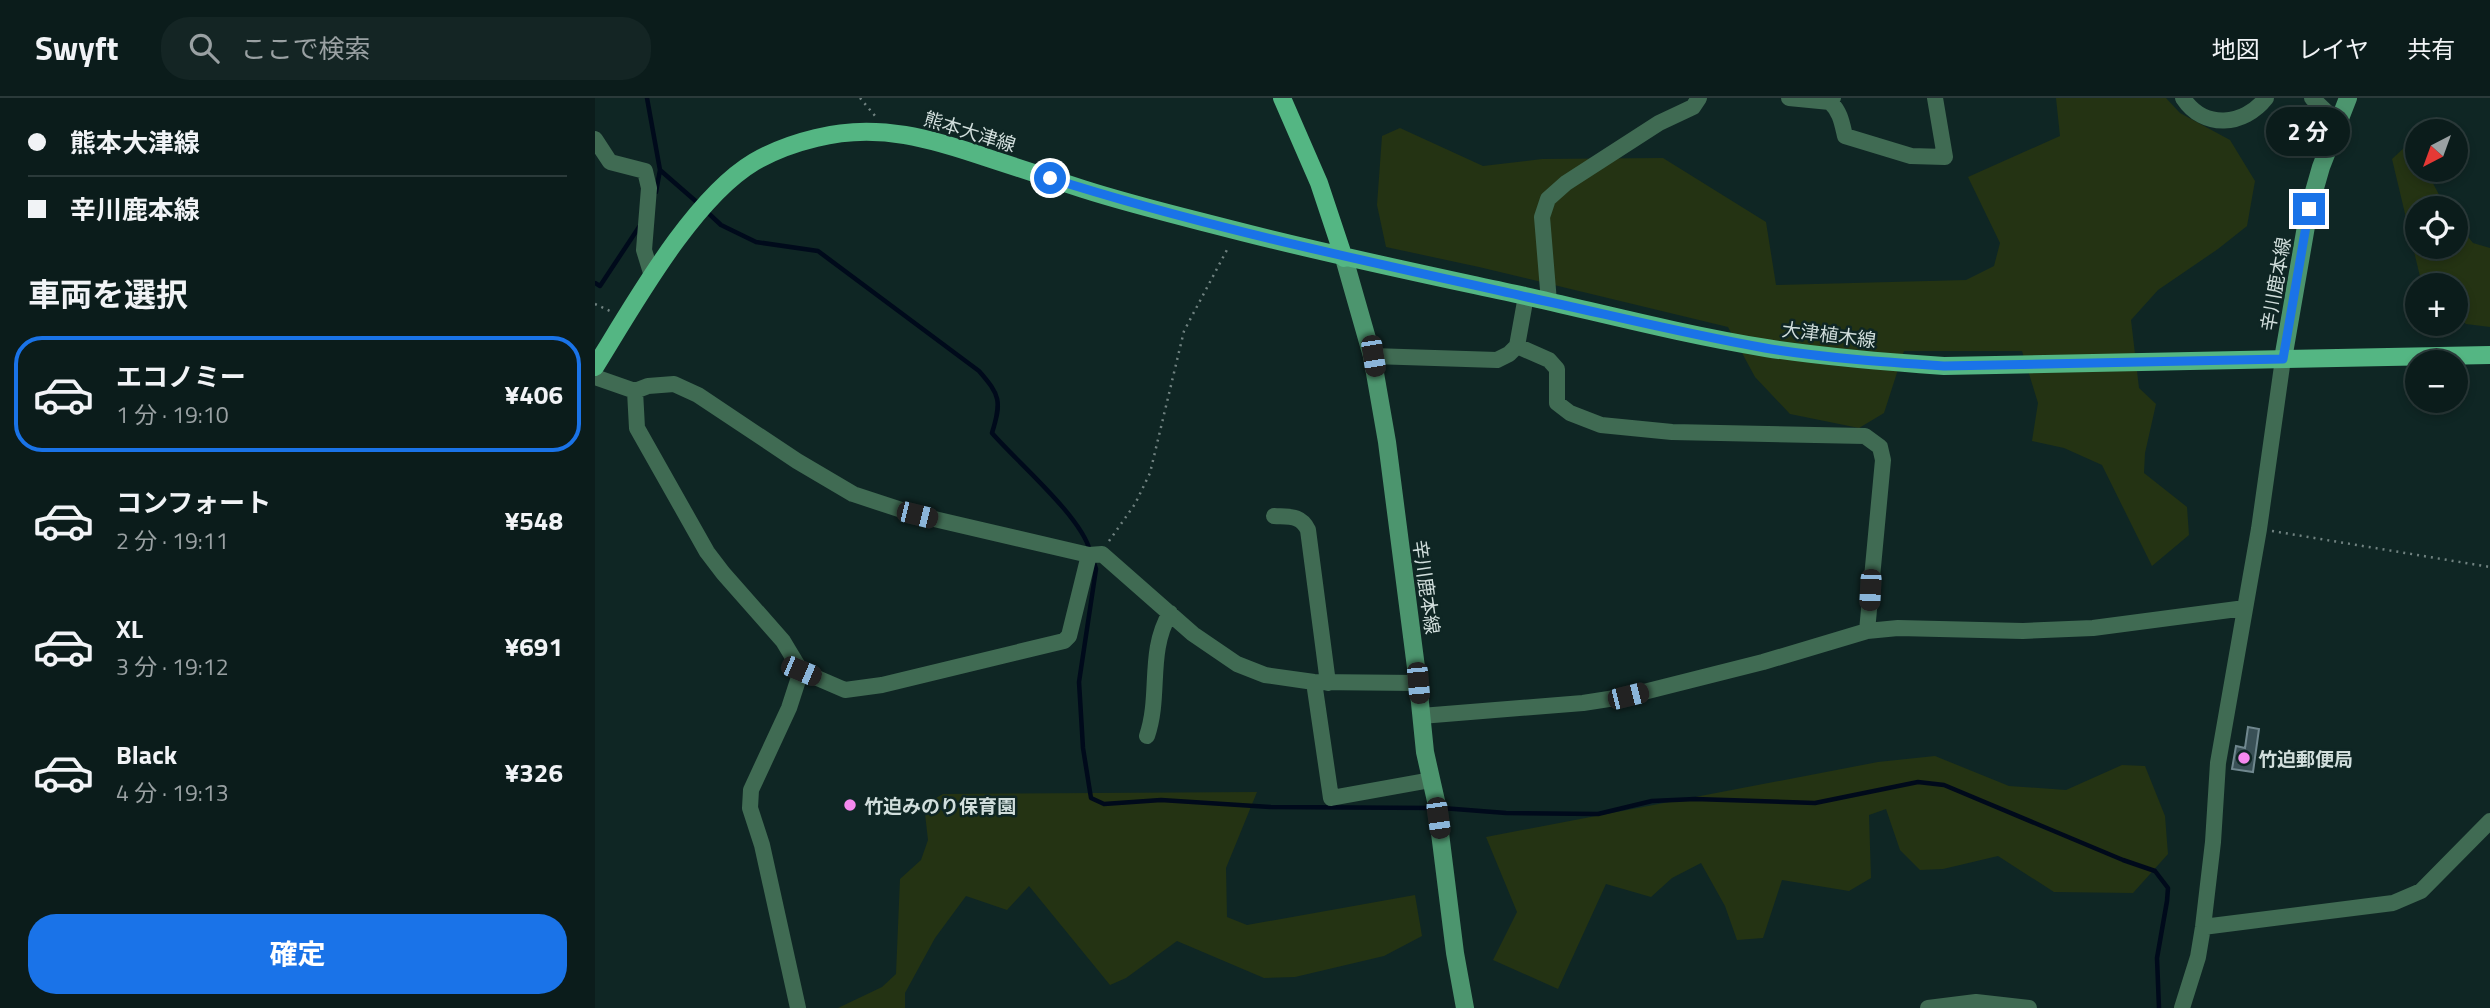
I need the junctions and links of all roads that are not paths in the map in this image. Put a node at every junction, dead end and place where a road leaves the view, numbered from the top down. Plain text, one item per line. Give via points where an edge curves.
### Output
1 (1282, 98) edge
2 (1699, 98) edge
3 (1789, 98) edge
4 (1935, 98) edge
5 (2183, 98) edge
6 (2266, 98) edge
7 (2312, 98) edge
8 (2348, 98) edge
9 (1831, 100) edge
10 (2337, 122) junction
11 (595, 139) edge
12 (1344, 258) junction
13 (652, 276) junction
14 (1526, 296) junction
15 (1549, 302) junction
16 (1517, 346) junction
17 (2490, 355) edge
18 (1373, 356) junction
19 (2283, 359) junction
20 (595, 367) edge
21 (595, 377) edge
22 (635, 391) junction
23 (1274, 516) dead end
24 (1089, 555) junction
25 (2245, 608) junction
26 (1170, 613) junction
27 (1867, 631) junction
28 (801, 671) junction
29 (1321, 683) junction
30 (1418, 683) junction
31 (1422, 716) junction
32 (1147, 736) dead end
33 (1431, 779) junction
34 (2490, 821) edge
35 (2203, 927) junction
36 (798, 1008) edge
37 (1465, 1008) edge
38 (1928, 1008) edge
39 (2029, 1008) edge
40 (2182, 1008) edge

1 - 12 main road via 1319,183
2 - 15 street via 1693,107 1658,123 1548,199 1542,216
3 - 9 street
4 - 9 street via 1945,157 1911,156 1845,136
5 - 6 street via 2201,116 2223,121 2242,119
7 - 10 street
8 - 10 main road, 辛川鹿本線
10 - 19 main road, 辛川鹿本線 via 2309,209
11 - 13 street via 610,162 645,171 649,188 644,250
12 - 13 main road, 熊本大津線 via 1113,198 930,138 854,131 784,148 752,163 691,222
12 - 14 main road, 大津植木線
12 - 18 main road, 辛川鹿本線
13 - 20 main road, 熊本大津線
14 - 15 main road, 大津植木線
14 - 16 street
15 - 19 main road, 大津植木線 via 1768,348 1889,362 1944,366
16 - 18 street via 1497,360
16 - 27 street via 1549,360 1557,369 1557,403 1601,425 1672,432 1865,436 1880,447 1883,460
17 - 19 main road, 大津植木線
18 - 30 main road, 辛川鹿本線
19 - 25 street
21 - 22 street
22 - 24 street via 674,384 698,395 853,494 917,515
22 - 28 street via 637,428 694,529 723,573 783,641
23 - 29 street via 1297,517 1308,530
24 - 26 street via 1107,557
24 - 28 street via 1064,641 845,690
25 - 27 street via 2093,628
25 - 35 street via 2218,763
26 - 29 street via 1237,664 1265,675
26 - 32 street via 1158,636 1153,717
27 - 31 street via 1628,696
28 - 36 street via 751,790 750,808
29 - 30 street
29 - 33 street via 1331,798
30 - 31 main road, 辛川鹿本線
31 - 33 main road, 辛川鹿本線
33 - 37 main road, 辛川鹿本線
34 - 35 street via 2421,891 2393,903
35 - 40 street
38 - 39 street via 1976,1002

